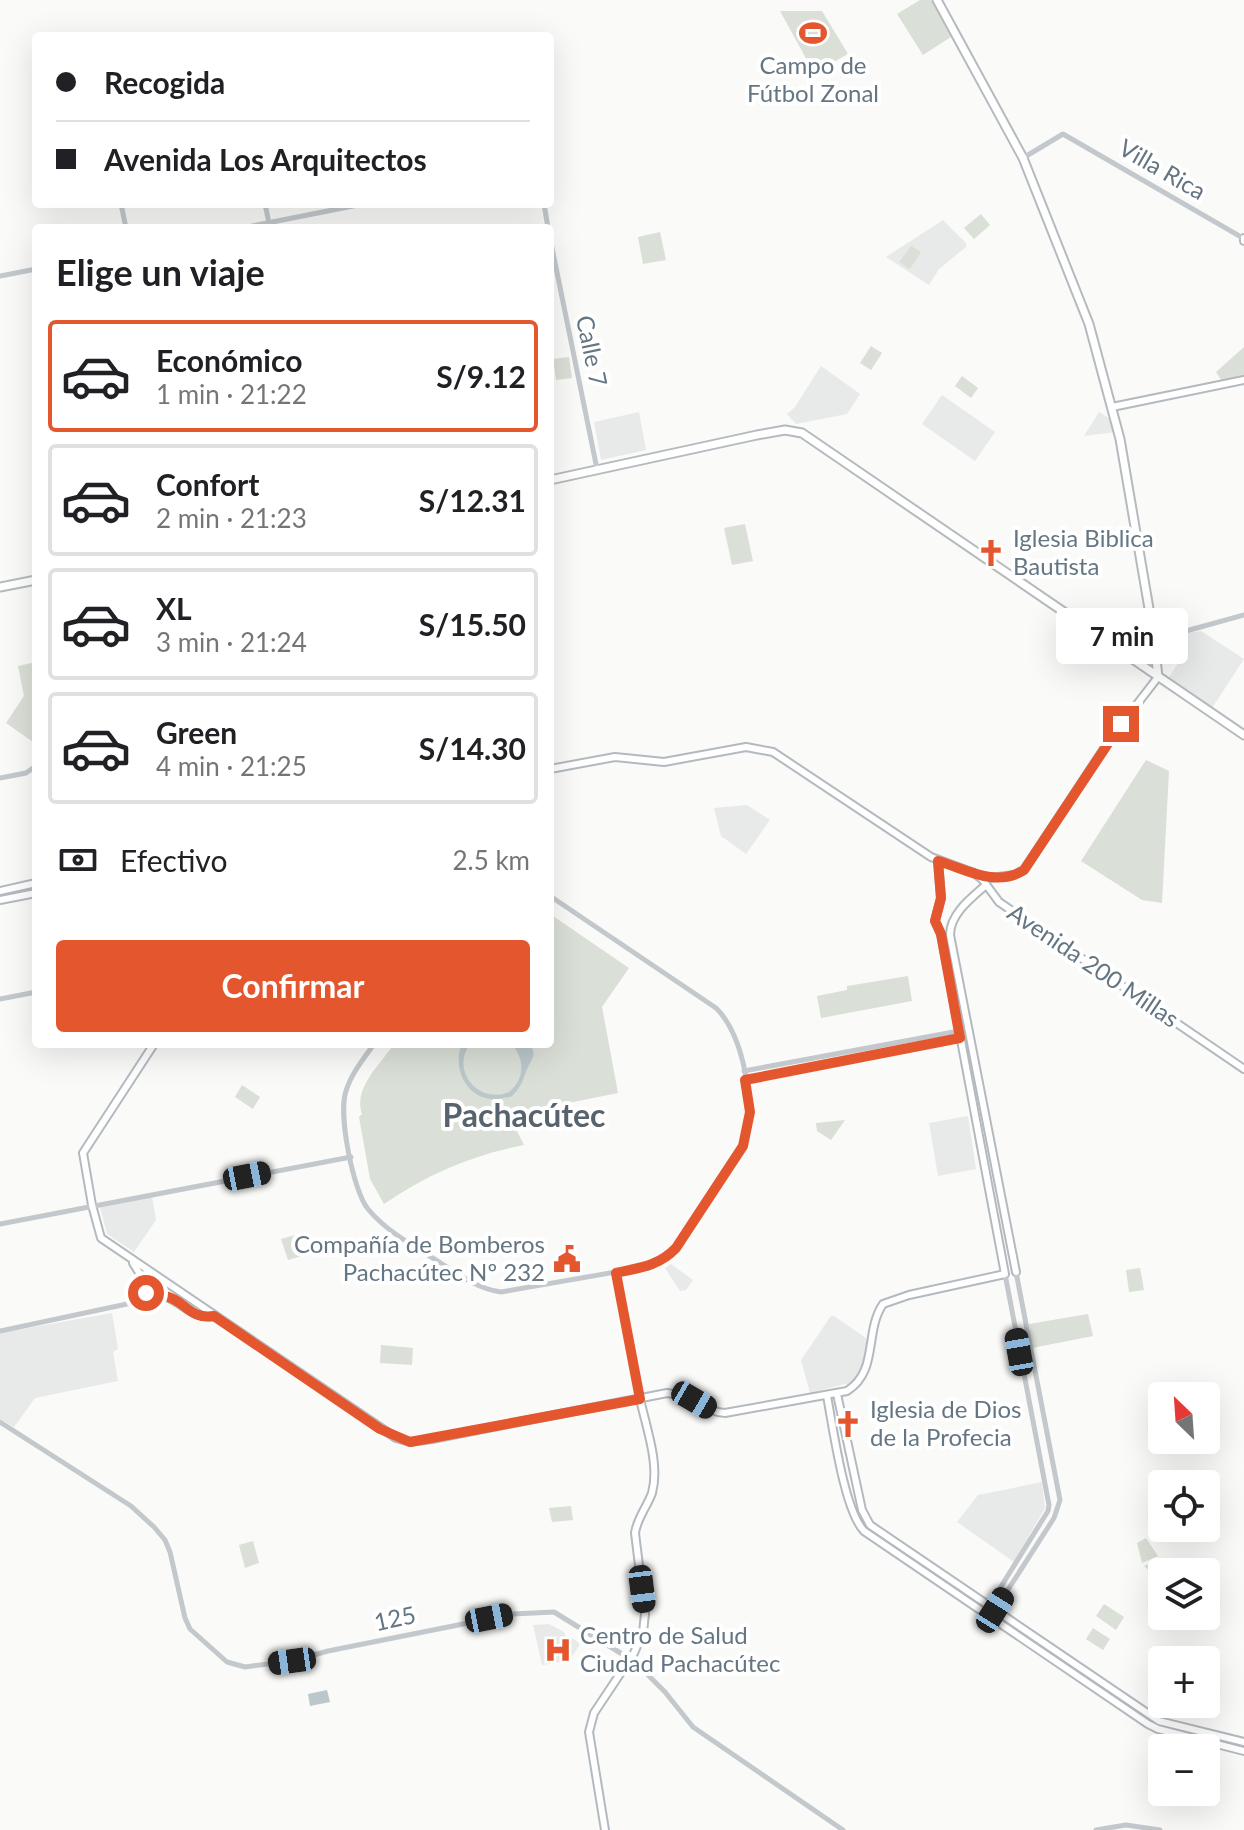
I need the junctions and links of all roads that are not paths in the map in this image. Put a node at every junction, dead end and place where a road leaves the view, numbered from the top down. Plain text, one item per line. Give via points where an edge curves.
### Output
1 (937, 0) edge
2 (1023, 158) junction
3 (345, 208) edge
4 (274, 224) edge
5 (1244, 239) edge
6 (554, 258) edge
7 (32, 270) edge
8 (0, 276) edge
9 (1244, 380) edge
10 (1112, 407) junction
11 (597, 470) junction
12 (554, 479) edge
13 (32, 581) edge
14 (0, 587) edge
15 (1244, 615) edge
16 (1153, 632) junction
17 (1158, 677) junction
18 (1244, 735) edge
19 (554, 768) edge
20 (32, 769) edge
21 (0, 778) edge
22 (938, 861) junction
23 (984, 882) junction
24 (32, 884) edge
25 (0, 891) edge
26 (32, 894) edge
27 (554, 899) edge
28 (0, 900) edge
29 (32, 993) edge
30 (0, 999) edge
31 (960, 1034) junction
32 (151, 1048) edge
33 (372, 1048) edge
34 (1244, 1069) edge
35 (743, 1071) junction
36 (745, 1080) junction
37 (351, 1157) junction
38 (92, 1205) junction
39 (0, 1224) edge
40 (131, 1260) junction
41 (1016, 1272) joint
42 (616, 1273) junction
43 (1005, 1274) junction
44 (158, 1278) junction
45 (144, 1288) junction
46 (155, 1298) junction
47 (127, 1303) junction
48 (197, 1305) junction
49 (193, 1314) junction
50 (214, 1316) junction
51 (0, 1331) edge
52 (837, 1394) junction
53 (827, 1396) junction
54 (640, 1399) junction
55 (0, 1422) edge
56 (992, 1608) junction
57 (630, 1659) junction
58 (1244, 1742) edge
59 (1244, 1751) edge
60 (605, 1830) edge
61 (843, 1830) edge
62 (1096, 1830) edge
63 (1160, 1830) edge

1 - 2 main road
2 - 5 street, Villa Rica via 1063,134
2 - 10 main road via 1089,324
3 - 4 street
6 - 11 street, Calle 7
7 - 8 street
9 - 10 main road
10 - 16 main road
11 - 12 main road
11 - 17 main road via 757,435 802,433
13 - 14 main road
15 - 16 street via 1186,631
16 - 17 main road
17 - 18 main road
17 - 23 main road via 1024,870
19 - 22 main road, Avenida 200 Millas via 615,757 664,762 739,748 764,749
20 - 21 street
22 - 23 main road, Avenida 200 Millas
22 - 31 main road via 941,898 935,921
23 - 34 main road, Avenida 200 Millas via 999,902
23 - 41 main road via 956,915 950,935
24 - 25 main road
26 - 28 main road
27 - 35 street via 721,1013 737,1039
29 - 30 street
31 - 35 street
31 - 36 street
31 - 43 main road
32 - 38 main road via 83,1150
33 - 37 street via 345,1093
35 - 36 street
36 - 42 street via 750,1112 743,1146 676,1248 655,1264
37 - 38 street
37 - 42 street via 357,1191 380,1221 494,1292
38 - 39 street
38 - 40 main road via 101,1238
40 - 44 main road
40 - 45 main road
41 - 56 street via 1060,1500 1054,1518
42 - 54 street
43 - 52 main road via 883,1304 867,1369 856,1386
43 - 56 street via 1049,1505
44 - 45 main road
44 - 48 main road
45 - 46 main road
45 - 47 street
46 - 47 street
46 - 49 main road via 166,1296
47 - 51 street
48 - 49 main road
48 - 50 main road
49 - 50 main road
50 - 54 main road via 380,1429 410,1442
52 - 53 main road
52 - 56 main road via 866,1521
53 - 54 main road via 725,1413 677,1394
53 - 59 main road via 856,1519 864,1531 1148,1724
54 - 57 main road via 654,1481 635,1528 645,1620
55 - 57 street, 125 via 131,1506 154,1527 170,1552 190,1629 227,1662 245,1667 292,1661 541,1611 563,1616
56 - 58 main road via 1159,1721
57 - 60 main road via 594,1713 589,1732
57 - 61 street, 125 via 693,1727
62 - 63 street via 1126,1825

